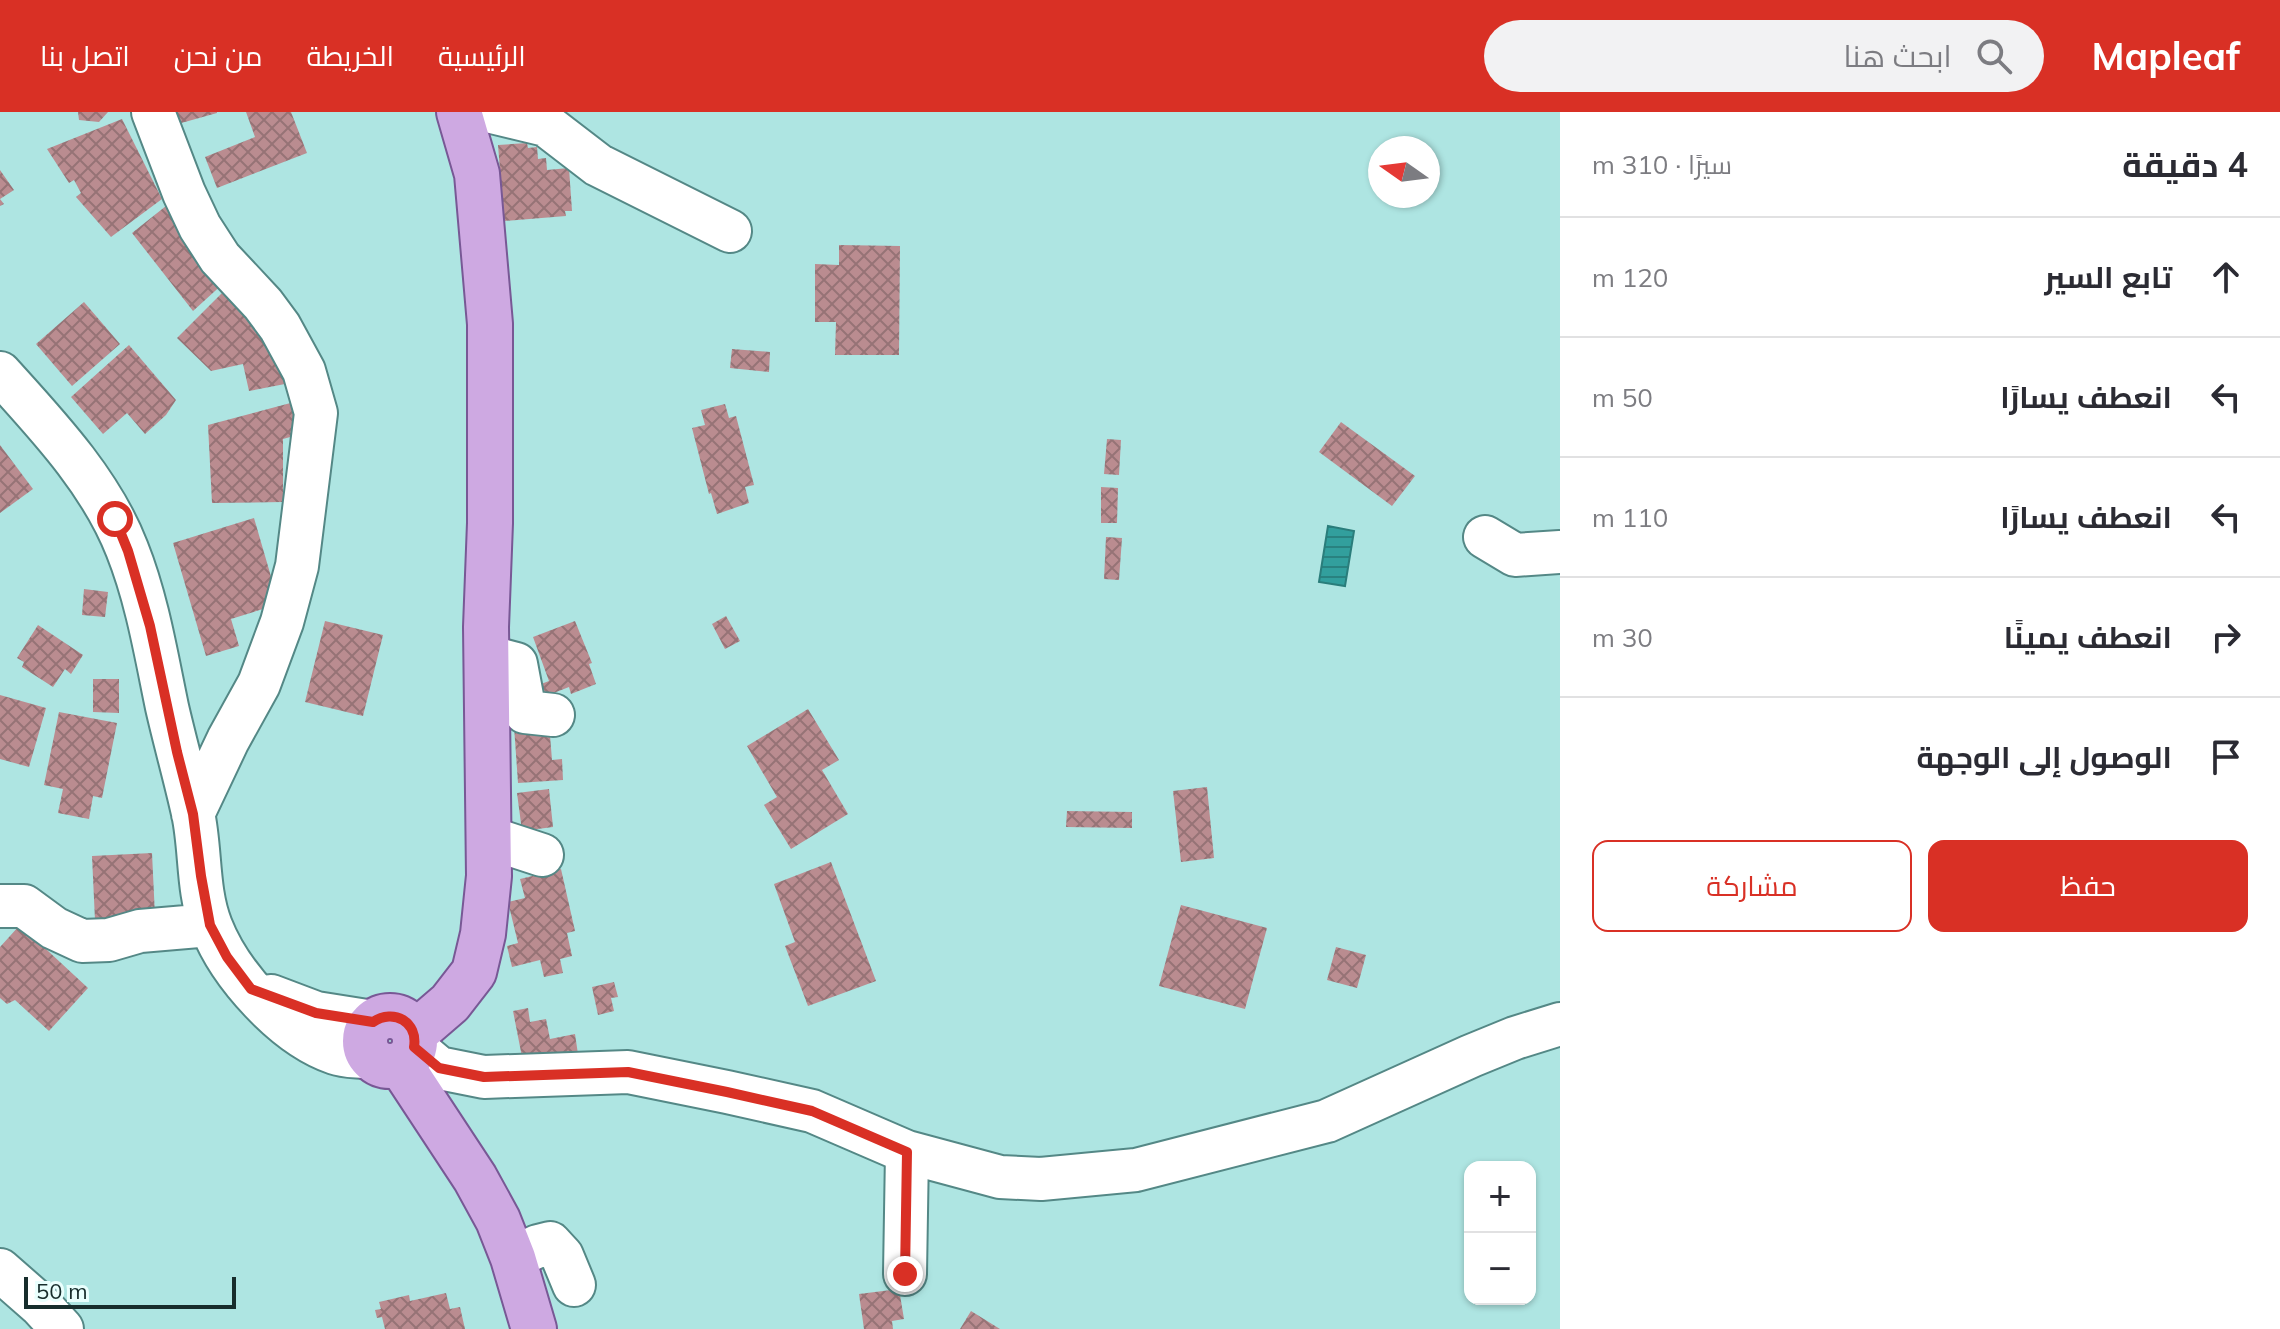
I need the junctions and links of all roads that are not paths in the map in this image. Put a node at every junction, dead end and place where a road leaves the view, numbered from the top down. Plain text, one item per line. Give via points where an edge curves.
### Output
1 (153, 112) edge
2 (459, 112) edge
3 (492, 112) edge
4 (730, 231) dead end
5 (0, 373) edge
6 (1485, 537) dead end
7 (1560, 552) edge
8 (486, 656) junction
9 (553, 715) dead end
10 (193, 814) junction
11 (490, 838) junction
12 (542, 855) dead end
13 (0, 906) edge
14 (210, 925) junction
15 (1560, 1024) edge
16 (395, 1040) junction
17 (907, 1152) junction
18 (513, 1258) junction
19 (0, 1270) edge
20 (905, 1274) dead end
21 (574, 1285) dead end
22 (62, 1329) edge
23 (534, 1329) edge

1 - 10 street via 200,227 280,327 304,371 316,413 297,566 282,622 259,684
2 - 8 main road via 477,174 490,324
3 - 4 street via 546,125 598,165
5 - 10 street via 97,491 119,530 150,626
6 - 7 street via 1515,555
8 - 9 street via 516,664 525,712
8 - 11 main road
10 - 14 street
11 - 12 street
11 - 16 main road via 483,934 474,972 450,1003
13 - 14 street via 24,906 82,941
14 - 16 street via 251,989
15 - 17 street via 1471,1056 1327,1121 1136,1170 1041,1179 1000,1177
16 - 17 street via 439,1068 484,1077 628,1072 711,1088 812,1111
16 - 18 main road via 498,1220
17 - 20 street
18 - 21 street via 550,1243
18 - 23 main road
19 - 22 street

